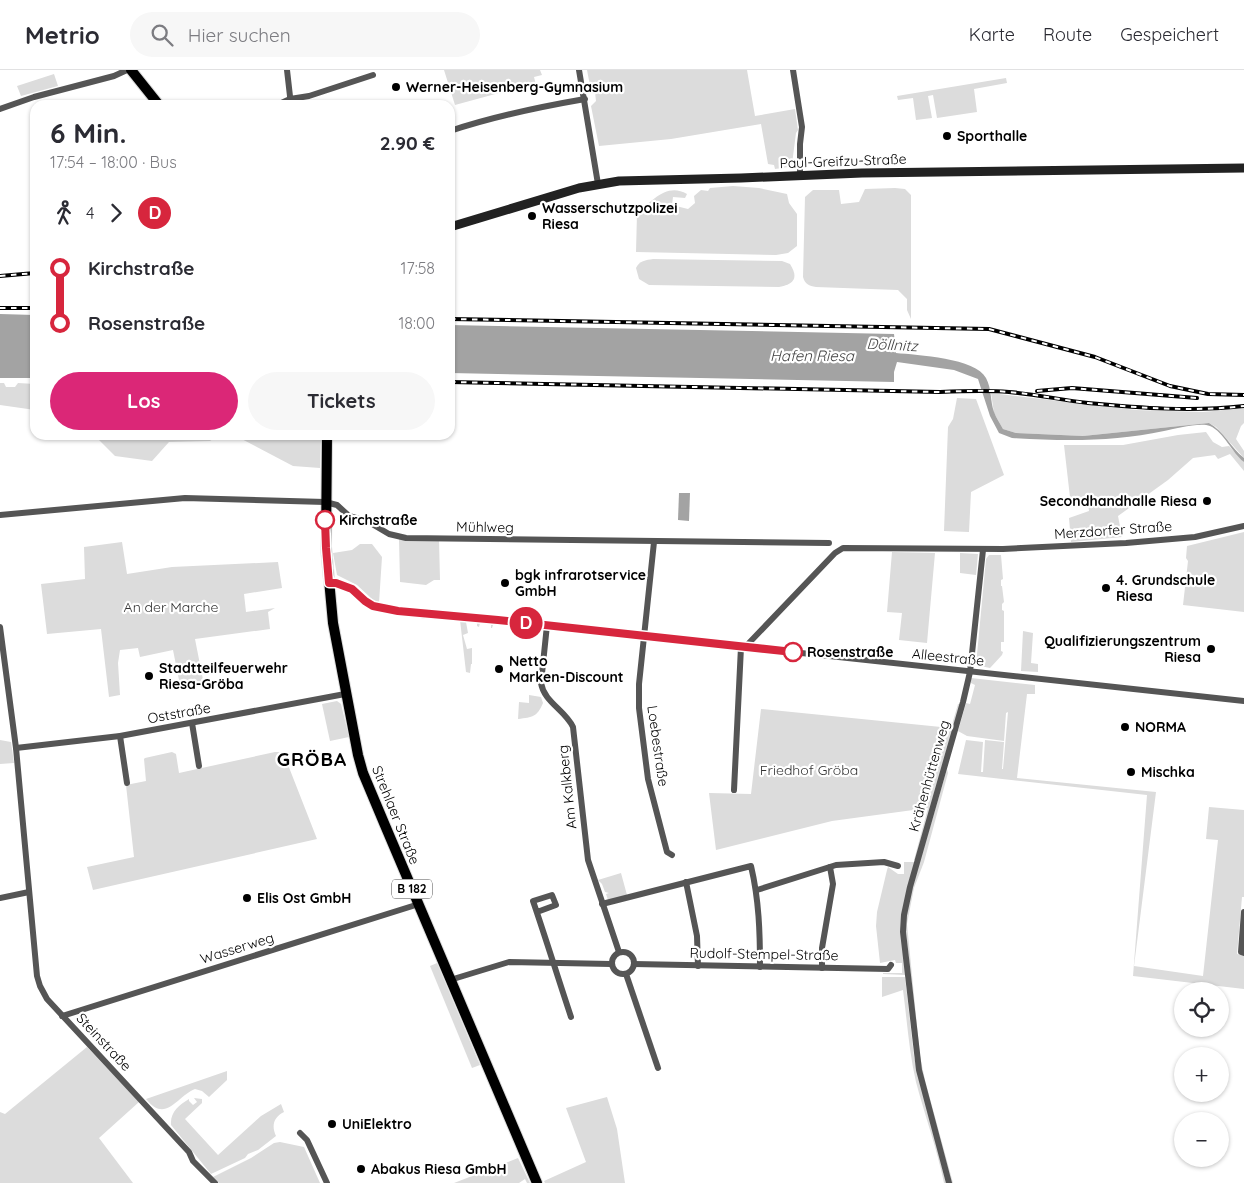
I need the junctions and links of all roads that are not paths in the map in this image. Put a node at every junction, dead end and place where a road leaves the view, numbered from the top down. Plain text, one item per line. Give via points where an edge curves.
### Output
1 (131, 70) edge
2 (287, 70) edge
3 (579, 70) edge
4 (793, 70) edge
5 (373, 75) dead end
6 (585, 99) junction
7 (156, 100) edge
8 (290, 100) edge
9 (296, 100) edge
10 (0, 109) edge
11 (455, 129) edge
12 (1244, 168) edge
13 (800, 176) junction
14 (598, 184) junction
15 (455, 225) edge
16 (327, 440) edge
17 (325, 502) junction
18 (0, 515) edge
19 (1244, 526) edge
20 (654, 542) junction
21 (829, 543) dead end
22 (982, 550) junction
23 (329, 583) junction
24 (547, 625) junction
25 (0, 627) edge
26 (644, 636) junction
27 (744, 647) junction
28 (970, 672) junction
29 (345, 694) junction
30 (1244, 700) edge
31 (192, 723) junction
32 (120, 736) junction
33 (16, 748) junction
34 (199, 766) dead end
35 (127, 782) dead end
36 (734, 790) dead end
37 (672, 855) dead end
38 (898, 866) dead end
39 (830, 867) junction
40 (686, 882) junction
41 (757, 890) junction
42 (29, 892) junction
43 (0, 898) edge
44 (419, 904) junction
45 (602, 904) junction
46 (537, 912) dead end
47 (1244, 912) edge
48 (619, 952) junction
49 (1244, 953) edge
50 (553, 962) junction
51 (611, 964) junction
52 (634, 964) junction
53 (891, 965) dead end
54 (698, 966) junction
55 (760, 967) junction
56 (822, 968) junction
57 (626, 974) junction
58 (450, 980) junction
59 (62, 1016) junction
60 (571, 1017) dead end
61 (658, 1068) dead end
62 (300, 1133) dead end
63 (215, 1183) edge
64 (327, 1183) edge
65 (536, 1183) edge
66 (949, 1183) edge

1 - 7 main road
1 - 10 street
2 - 8 street
3 - 6 street
4 - 13 street via 802,127
5 - 9 street
6 - 11 street
6 - 14 street
12 - 13 main road, Paul-Greifzu-Straße
13 - 14 main road, Paul-Greifzu-Straße
14 - 15 main road, Paul-Greifzu-Straße
16 - 17 main road, Strehlaer Straße / B 182
17 - 18 street via 185,498
17 - 20 street, Mühlweg via 389,534 406,538
17 - 23 main road, Strehlaer Straße / B 182
19 - 22 street, Merzdorfer Straße via 1182,538
20 - 21 street, Mühlweg
20 - 26 street
22 - 27 street via 843,548
22 - 28 street, Krähenhüttenweg
23 - 24 street, Alleestraße via 352,589 373,606 385,609
23 - 29 main road, Strehlaer Straße / B 182 via 332,623
24 - 26 street, Alleestraße
24 - 45 street, Am Kalkberg via 542,690 573,727 587,854
25 - 33 street, Steinstraße
26 - 27 street, Alleestraße
26 - 37 street, Loebestraße via 640,718 653,799 667,852
27 - 28 street, Alleestraße
27 - 36 street
28 - 30 street, Alleestraße
28 - 66 street, Krähenhüttenweg via 910,887 903,932 917,1056
29 - 31 street, Oststraße
29 - 44 main road, Strehlaer Straße / B 182 via 363,773
31 - 32 street, Oststraße
31 - 34 street
32 - 33 street, Oststraße
32 - 35 street
33 - 42 street, Steinstraße
38 - 39 street via 884,862
39 - 41 street
39 - 56 street via 833,884 822,948
40 - 41 street via 751,866
40 - 45 street
40 - 54 street via 696,927
41 - 55 street
42 - 43 street
42 - 59 street, Steinstraße via 37,976 43,993
44 - 58 main road, Strehlaer Straße / B 182
44 - 59 street, Wasserweg
45 - 48 street, Am Kalkberg
46 - 50 street
47 - 49 street via 1241,952
48 - 51 street
48 - 52 street via 631,955
50 - 51 street
50 - 58 street via 510,962
50 - 60 street
51 - 57 street via 616,972
52 - 54 street, Rudolf-Stempel-Straße
52 - 57 street
53 - 56 street, Rudolf-Stempel-Straße via 888,969
54 - 55 street, Rudolf-Stempel-Straße
55 - 56 street, Rudolf-Stempel-Straße
57 - 61 street
58 - 65 main road, Strehlaer Straße / B 182
59 - 63 street, Steinstraße
62 - 64 street via 307,1140

